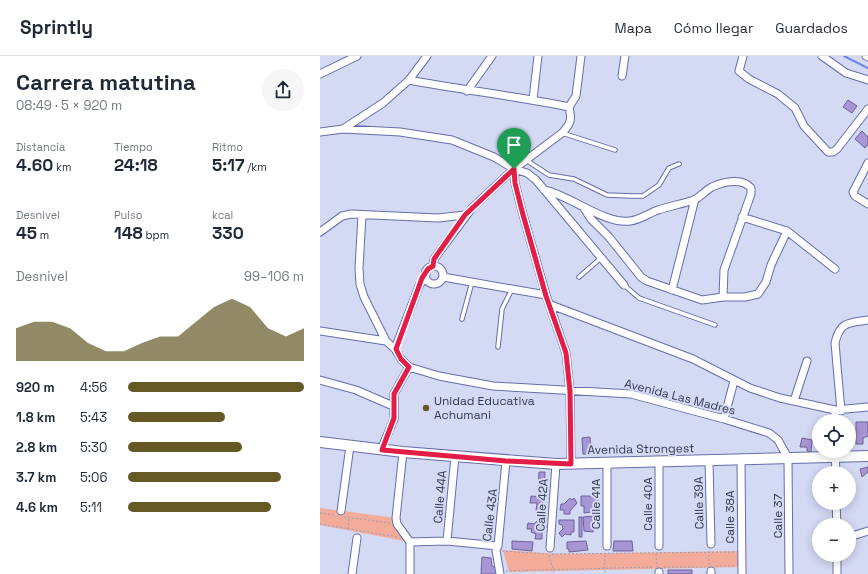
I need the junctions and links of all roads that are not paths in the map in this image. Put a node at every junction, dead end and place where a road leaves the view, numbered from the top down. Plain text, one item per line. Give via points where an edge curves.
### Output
1 (357, 56) edge
2 (427, 56) edge
3 (492, 56) edge
4 (538, 56) edge
5 (581, 56) edge
6 (625, 56) edge
7 (743, 56) edge
8 (822, 56) edge
9 (320, 74) edge
10 (622, 76) dead end
11 (409, 80) junction
12 (868, 80) edge
13 (467, 91) junction
14 (533, 100) junction
15 (569, 107) junction
16 (868, 109) edge
17 (343, 129) junction
18 (320, 132) edge
19 (562, 133) junction
20 (615, 150) dead end
21 (526, 160) junction
22 (868, 163) edge
23 (679, 164) dead end
24 (514, 169) junction
25 (544, 190) junction
26 (695, 199) junction
27 (868, 204) edge
28 (584, 208) junction
29 (362, 215) junction
30 (465, 215) junction
31 (742, 217) junction
32 (787, 231) junction
33 (320, 232) edge
34 (601, 258) junction
35 (433, 266) junction
36 (835, 269) dead end
37 (426, 275) junction
38 (443, 277) junction
39 (579, 277) dead end
40 (472, 281) junction
41 (624, 285) joint
42 (512, 289) junction
43 (672, 290) junction
44 (546, 296) junction
45 (723, 297) junction
46 (551, 305) junction
47 (462, 320) dead end
48 (868, 320) edge
49 (715, 325) dead end
50 (320, 330) edge
51 (386, 341) junction
52 (498, 347) dead end
53 (396, 349) junction
54 (807, 361) dead end
55 (409, 367) junction
56 (320, 380) edge
57 (734, 381) junction
58 (570, 391) junction
59 (794, 401) junction
60 (393, 406) junction
61 (868, 407) edge
62 (838, 411) junction
63 (837, 414) edge
64 (724, 419) junction
65 (320, 442) edge
66 (350, 446) junction
67 (382, 450) junction
68 (403, 452) junction
69 (856, 455) edge
70 (455, 456) junction
71 (812, 456) edge
72 (868, 456) edge
73 (788, 458) junction
74 (741, 460) junction
75 (506, 461) junction
76 (709, 461) junction
77 (659, 462) junction
78 (607, 463) junction
79 (556, 464) junction
80 (571, 464) junction
81 (341, 511) dead end
82 (868, 531) edge
83 (856, 535) edge
84 (357, 538) dead end
85 (409, 540) junction
86 (447, 541) junction
87 (711, 544) road end
88 (607, 546) dead end
89 (497, 548) junction
90 (658, 550) road end
91 (549, 551) road end
92 (837, 562) edge
93 (500, 572) edge
94 (352, 574) edge
95 (410, 574) edge
96 (742, 574) edge
97 (789, 574) edge
98 (837, 574) edge

1 - 9 street
2 - 11 street
3 - 13 street
4 - 14 street
5 - 15 street via 576,96
6 - 10 street
7 - 16 street via 739,72 778,94 795,108 804,126 828,152 837,149
8 - 12 street via 846,73
11 - 13 street
11 - 17 street via 384,103
13 - 14 street
14 - 15 street
15 - 19 street via 572,118
17 - 18 street
17 - 24 street via 400,132 452,140 494,157
19 - 20 lane
19 - 21 street
21 - 23 lane via 548,176 574,179 607,195 632,196 643,196 659,186 669,168
21 - 24 street
22 - 27 street via 853,192
24 - 25 street via 527,173
24 - 30 street
24 - 44 street via 515,183
25 - 28 street
25 - 34 street
26 - 28 street via 630,221 613,219
26 - 31 street via 725,182 748,184 751,194
26 - 43 street
28 - 43 street via 641,276 647,281
29 - 30 street via 438,218
29 - 33 street via 342,216
29 - 51 street via 360,284
30 - 35 street via 434,259
31 - 32 street
31 - 45 street via 724,270
32 - 36 street
32 - 45 street via 766,282 758,294
34 - 39 lane
34 - 41 street
35 - 37 street via 428,269
35 - 38 street via 441,269
37 - 38 street via 432,284 440,282
37 - 53 street via 418,286
38 - 40 street
40 - 42 street
40 - 47 lane
41 - 49 lane via 640,298
42 - 44 street
42 - 52 lane via 502,309
43 - 45 street via 702,300
44 - 46 street
46 - 57 street via 693,358
46 - 58 street via 566,353
48 - 62 street via 843,325 837,335 835,343
50 - 51 street
51 - 53 street
53 - 55 street
54 - 59 street
55 - 58 street, Avenida Las Madres via 472,383
55 - 60 street via 397,386
56 - 60 street via 356,390
57 - 59 street
57 - 64 street
58 - 64 street, Avenida Las Madres via 631,394
58 - 80 street
59 - 62 street
60 - 67 street via 394,418
61 - 62 street
62 - 63 street
64 - 73 street, Avenida Las Madres via 774,436 782,444
65 - 66 main road, Avenida Strongest
66 - 67 main road, Avenida Strongest
66 - 81 street
67 - 68 main road, Avenida Strongest
68 - 70 main road, Avenida Strongest
68 - 85 street via 396,518 397,524
69 - 72 main road, Avenida Strongest
70 - 75 main road, Avenida Strongest
70 - 86 street, Calle 44A
71 - 73 main road, Avenida Strongest
73 - 74 main road, Avenida Strongest
73 - 97 street, Calle 37
74 - 76 main road, Avenida Strongest
74 - 96 street, Calle 38A
75 - 79 main road, Avenida Strongest
75 - 89 street, Calle 43A
76 - 77 main road, Avenida Strongest
76 - 87 street, Calle 39A
77 - 78 main road, Avenida Strongest
77 - 90 street, Calle 40A
78 - 80 main road, Avenida Strongest
78 - 88 street, Calle 41A
79 - 80 main road, Avenida Strongest
79 - 91 street, Calle 42A
82 - 83 street
84 - 94 street
85 - 86 street
85 - 95 street
86 - 89 street
89 - 93 street, Calle 43A
92 - 98 street

